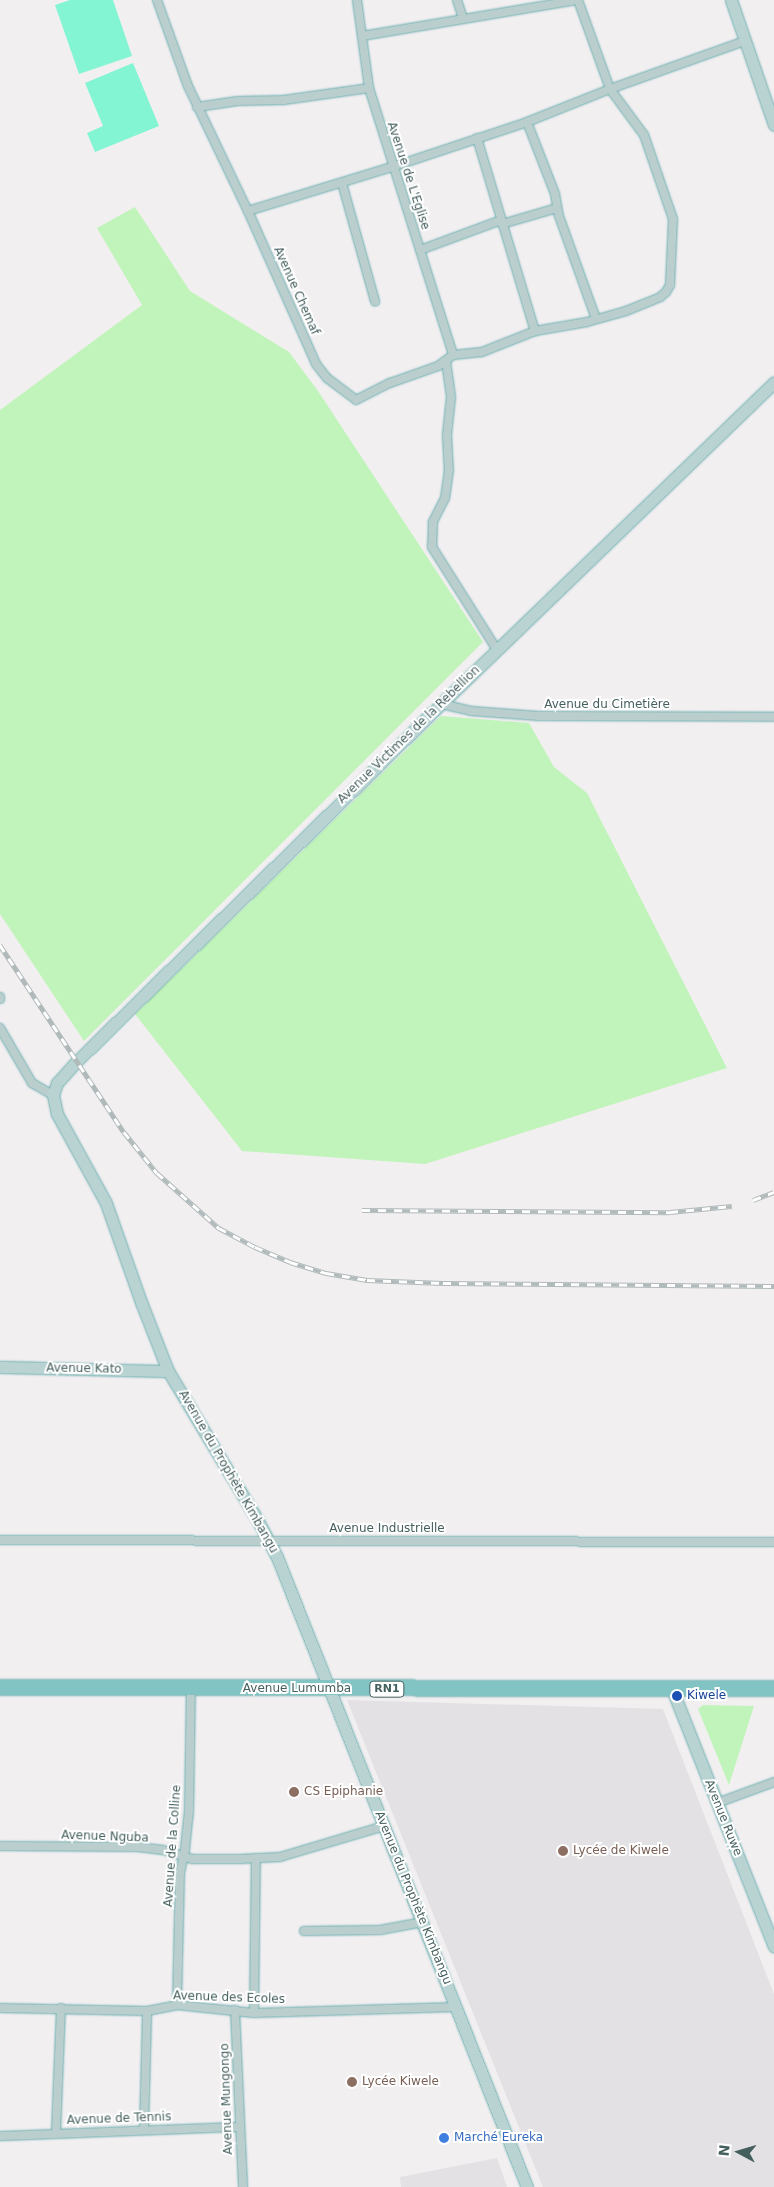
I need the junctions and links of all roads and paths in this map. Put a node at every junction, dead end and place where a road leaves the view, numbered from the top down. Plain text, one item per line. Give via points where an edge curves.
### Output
1 (157, 0) edge
2 (357, 0) edge
3 (457, 0) edge
4 (578, 0) edge
5 (731, 0) edge
6 (463, 19) junction
7 (362, 36) junction
8 (745, 41) junction
9 (369, 88) junction
10 (610, 89) junction
11 (198, 107) junction
12 (527, 122) junction
13 (774, 125) edge
14 (477, 138) junction
15 (392, 167) junction
16 (342, 183) junction
17 (558, 208) junction
18 (248, 211) junction
19 (502, 222) junction
20 (420, 250) junction
21 (374, 301) dead end
22 (596, 319) junction
23 (535, 331) junction
24 (454, 355) junction
25 (446, 361) junction
26 (774, 382) edge
27 (497, 650) junction
28 (441, 704) junction
29 (774, 717) edge
30 (0, 1028) edge
31 (52, 1095) junction
32 (0, 1367) edge
33 (168, 1370) junction
34 (0, 1540) edge
35 (270, 1540) junction
36 (774, 1542) edge
37 (0, 1688) edge
38 (774, 1688) edge
39 (191, 1689) junction
40 (330, 1689) junction
41 (672, 1689) junction
42 (774, 1782) edge
43 (718, 1803) junction
44 (384, 1826) junction
45 (0, 1846) edge
46 (184, 1857) junction
47 (256, 1858) junction
48 (423, 1922) junction
49 (304, 1931) dead end
50 (774, 1947) edge
51 (177, 2005) junction
52 (0, 2008) edge
53 (61, 2008) junction
54 (457, 2008) junction
55 (235, 2010) junction
56 (146, 2011) junction
57 (254, 2013) junction
58 (239, 2127) junction
59 (144, 2129) junction
60 (56, 2132) junction
61 (0, 2136) edge
62 (243, 2187) edge
63 (527, 2187) edge

1 - 11 street, Avenue Chemaf
2 - 7 street, Avenue de L'Eglise
3 - 6 street
4 - 6 street
4 - 10 street
5 - 8 street
6 - 7 street
7 - 9 street, Avenue de L'Eglise
8 - 10 street
8 - 13 street
9 - 11 street via 284,100 238,101
9 - 15 street, Avenue de L'Eglise
10 - 12 street
10 - 22 street via 644,135 673,219 674,231 670,285 666,292 626,311
11 - 18 street, Avenue Chemaf
12 - 14 street
12 - 17 street
14 - 15 street
14 - 19 street
15 - 16 street
15 - 20 street, Avenue de L'Eglise
16 - 18 street
16 - 21 street
17 - 19 street
17 - 22 street
18 - 25 street, Avenue Chemaf via 316,364 327,378 356,400
19 - 20 street
19 - 23 street
20 - 24 street, Avenue de L'Eglise
22 - 23 street
23 - 24 street via 482,352
24 - 25 street, Avenue Chemaf
25 - 27 street via 451,397 447,435 450,470 445,498 433,522 432,547
26 - 27 street, Avenue Victimes de la Rebellion
27 - 28 street, Avenue Victimes de la Rebellion
28 - 29 street, Avenue du Cimetière via 471,711 539,716
28 - 31 street, Avenue Victimes de la Rebellion via 76,1062 57,1083
30 - 31 street via 32,1083
31 - 33 street, Avenue du Prophète Kimbangu via 57,1114 106,1202
32 - 33 street, Avenue Kato
33 - 35 street, Avenue du Prophète Kimbangu
34 - 35 street, Avenue Industrielle
35 - 36 street, Avenue Industrielle
35 - 40 street, Avenue du Prophète Kimbangu
37 - 39 highway, Avenue Lumumba / RN1
38 - 41 highway, Avenue Lumumba / RN1
39 - 40 highway, Avenue Lumumba / RN1
39 - 46 street, Avenue de la Colline via 189,1811
40 - 41 highway, Avenue Lumumba / RN1
40 - 44 street, Avenue du Prophète Kimbangu
41 - 43 street, Avenue Ruwe
42 - 43 street
43 - 50 street, Avenue Ruwe
44 - 47 street, Avenue Nguba via 280,1857
44 - 48 street, Avenue du Prophète Kimbangu
45 - 46 street, Avenue Nguba via 138,1847
46 - 47 street, Avenue Nguba via 193,1860
46 - 51 street, Avenue de la Colline via 180,1873
47 - 57 street
48 - 49 street via 380,1930
48 - 54 street, Avenue du Prophète Kimbangu
51 - 55 street, Avenue des Ecoles
51 - 56 street, Avenue des Ecoles
52 - 53 street, Avenue des Ecoles
53 - 56 street, Avenue des Ecoles
53 - 60 street
54 - 57 street, Avenue des Ecoles
54 - 63 street, Avenue du Prophète Kimbangu
55 - 57 street, Avenue des Ecoles
55 - 58 street, Avenue Mungongo
56 - 59 street
58 - 59 street, Avenue de Tennis
58 - 62 street, Avenue Mungongo
59 - 60 street, Avenue de Tennis
60 - 61 street, Avenue de Tennis

